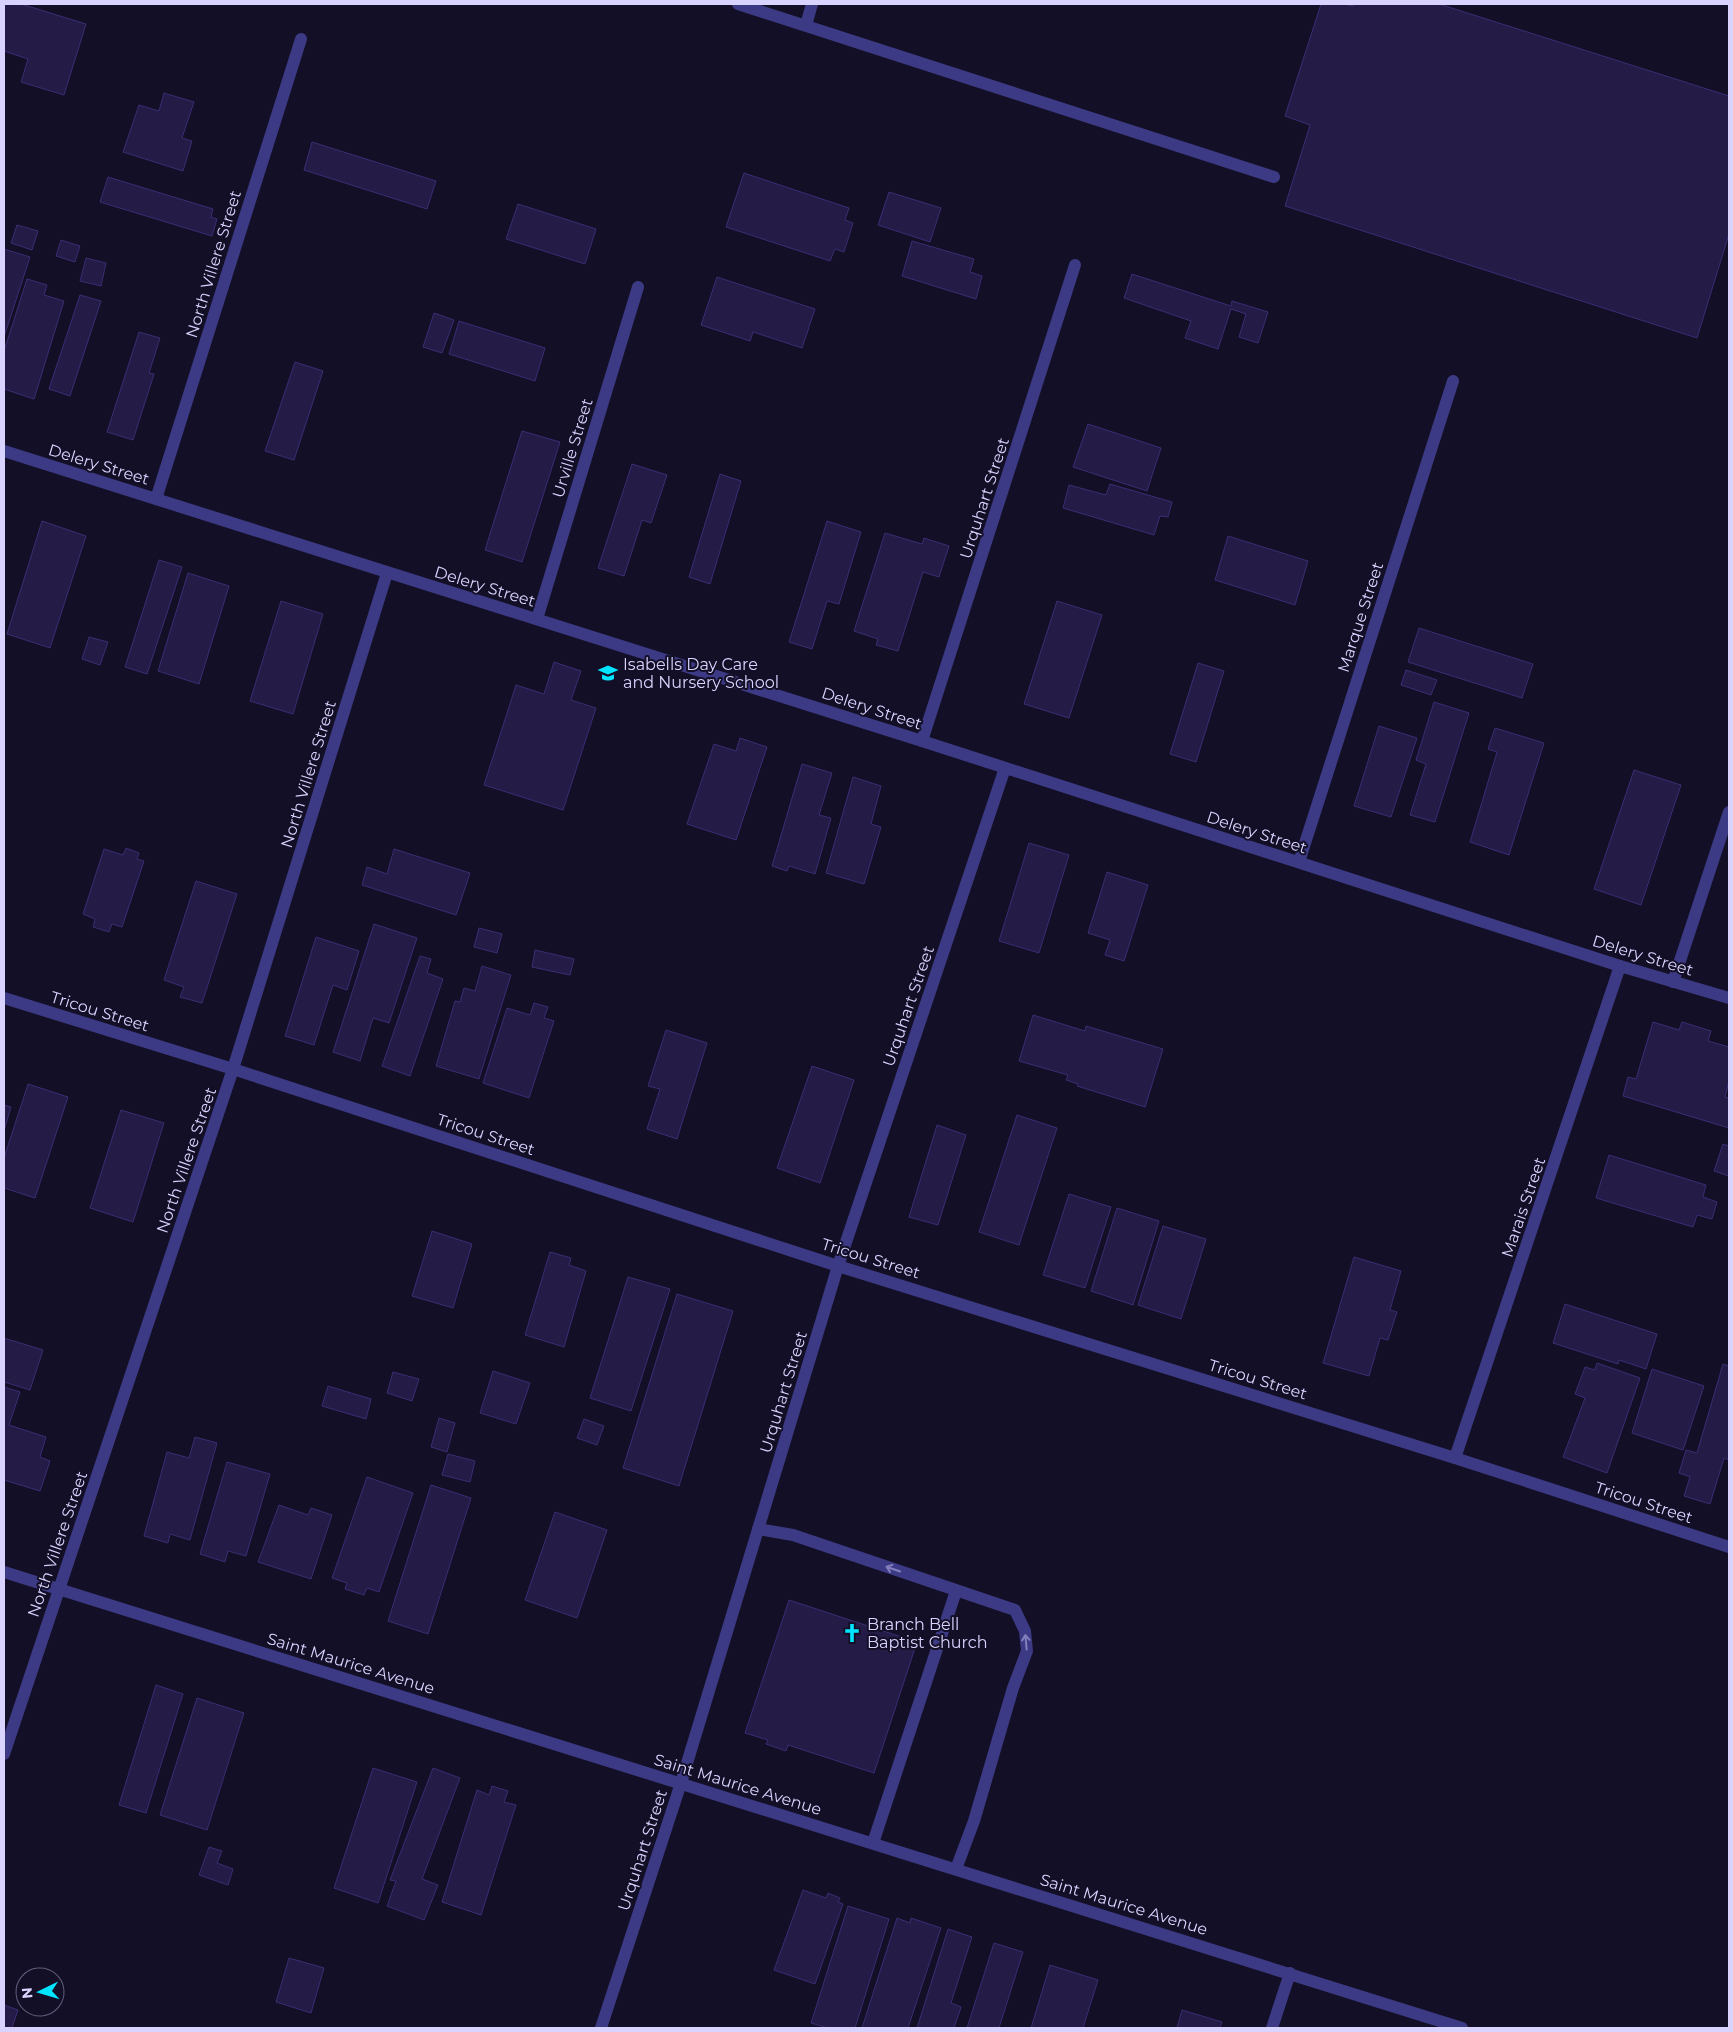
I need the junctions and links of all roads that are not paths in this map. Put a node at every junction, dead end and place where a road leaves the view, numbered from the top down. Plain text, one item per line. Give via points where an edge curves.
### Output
1 (738, 4) edge
2 (812, 4) edge
3 (806, 25) junction
4 (301, 39) dead end
5 (1274, 177) dead end
6 (1075, 265) dead end
7 (638, 287) dead end
8 (1453, 381) dead end
9 (4, 451) edge
10 (156, 499) junction
11 (387, 573) junction
12 (537, 619) junction
13 (922, 741) junction
14 (1005, 768) junction
15 (1729, 812) edge
16 (1299, 862) junction
17 (1620, 966) junction
18 (1673, 982) junction
19 (4, 998) edge
20 (1729, 998) edge
21 (233, 1069) junction
22 (838, 1266) junction
23 (1456, 1458) junction
24 (758, 1529) junction
25 (1729, 1547) edge
26 (4, 1572) edge
27 (58, 1589) junction
28 (956, 1591) junction
29 (4, 1754) edge
30 (681, 1783) junction
31 (873, 1843) junction
32 (956, 1869) junction
33 (1290, 1973) junction
34 (601, 2028) edge
35 (1272, 2028) edge
36 (1462, 2028) edge

1 - 3 street
2 - 3 street
3 - 5 street
4 - 10 street, North Villere Street
6 - 13 street, Urquhart Street
7 - 12 street, Urville Street
8 - 16 street, Marque Street
9 - 10 street, Delery Street
10 - 11 street, Delery Street
11 - 12 street, Delery Street
11 - 21 street, North Villere Street
12 - 13 street, Delery Street
13 - 14 street, Delery Street
14 - 16 street, Delery Street
14 - 22 street, Urquhart Street
15 - 18 street
16 - 17 street, Delery Street
17 - 18 street, Delery Street
17 - 23 street, Marais Street
18 - 20 street, Delery Street
19 - 21 street, Tricou Street
21 - 22 street, Tricou Street
21 - 27 street, North Villere Street
22 - 23 street, Tricou Street
22 - 24 street, Urquhart Street
23 - 25 street, Tricou Street
28 -> 24 street via 793,1535
24 - 30 street, Urquhart Street
26 - 27 street, Saint Maurice Avenue
27 - 29 street, North Villere Street
27 - 30 street, Saint Maurice Avenue
28 - 31 street
32 -> 28 street via 1027,1652 1025,1631 1015,1610
30 - 31 street, Saint Maurice Avenue
30 - 34 street, Urquhart Street
31 - 32 street, Saint Maurice Avenue
32 - 33 street, Saint Maurice Avenue
33 - 35 street
33 - 36 street, Saint Maurice Avenue

